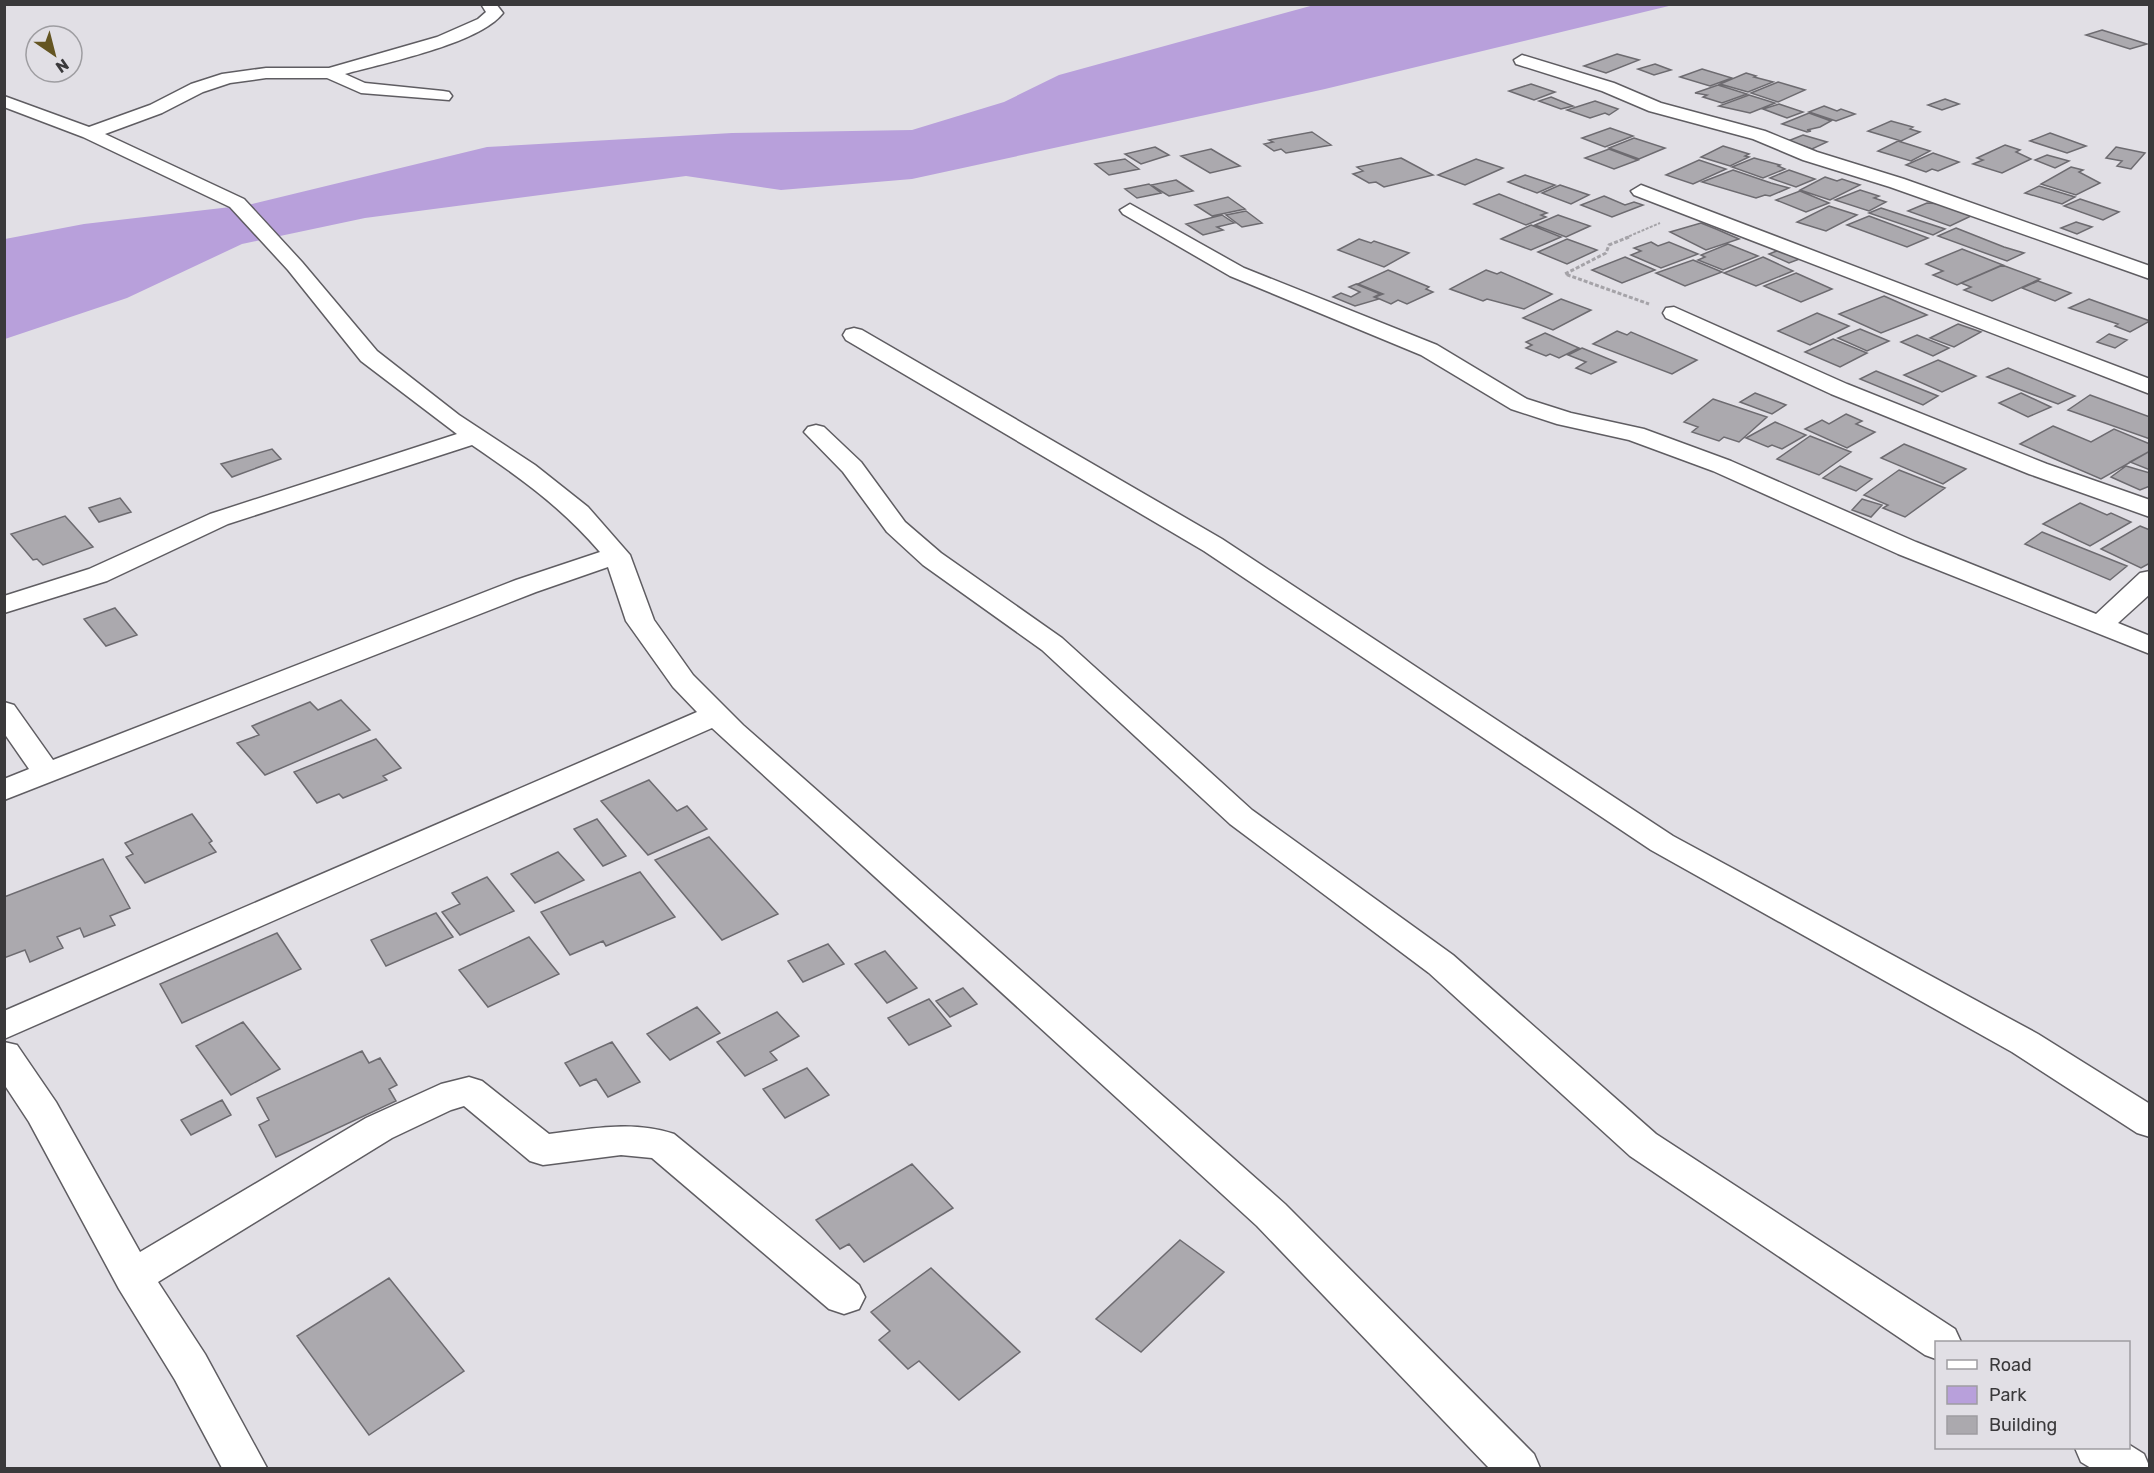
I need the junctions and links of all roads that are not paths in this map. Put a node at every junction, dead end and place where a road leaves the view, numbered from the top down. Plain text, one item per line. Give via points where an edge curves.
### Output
1 (488, 4) edge
2 (1522, 60) dead end
3 (330, 73) junction
4 (443, 96) dead end
5 (4, 101) edge
6 (89, 133) junction
7 (1641, 191) dead end
8 (1130, 210) dead end
9 (2150, 273) edge
10 (1674, 314) road end
11 (854, 335) dead end
12 (2150, 387) edge
13 (816, 432) dead end
14 (476, 436) junction
15 (2150, 509) edge
16 (617, 555) junction
17 (2150, 579) edge
18 (4, 605) edge
19 (2099, 626) junction
20 (2150, 646) edge
21 (4, 711) edge
22 (716, 715) junction
23 (47, 773) junction
24 (4, 790) edge
25 (4, 1026) edge
26 (4, 1055) edge
27 (2150, 1123) edge
28 (133, 1277) junction
29 (844, 1297) dead end
30 (1938, 1341) edge
31 (2099, 1449) edge
32 (245, 1468) edge
33 (1518, 1468) edge
34 (2128, 1468) edge

1 - 3 street via 495,13 488,22 462,34
2 - 9 street via 1608,87 1655,107 1759,135
3 - 4 street via 361,88
3 - 6 street via 266,73 228,78
5 - 6 street
6 - 14 street via 237,203 369,356
7 - 12 street
8 - 19 street via 1237,272 1429,350 1519,404 1565,419 1636,434 1722,466
10 - 15 street via 1839,389
11 - 27 street via 1213,545 1662,843 2025,1043
13 - 30 street via 852,467 896,527 932,559 1052,645 1241,817 1441,964 1643,1145
14 - 16 street via 579,512
14 - 18 street via 219,519 98,575
16 - 22 street via 640,621 683,681
16 - 23 street via 534,583
17 - 19 street
19 - 20 street
21 - 23 street
22 - 25 street
22 - 33 street via 1270,1215
23 - 24 street
26 - 28 street via 43,1112
28 - 29 street via 379,1128 441,1098 469,1091 487,1101 543,1150 621,1140 661,1144
28 - 32 street via 190,1367
31 - 34 street

